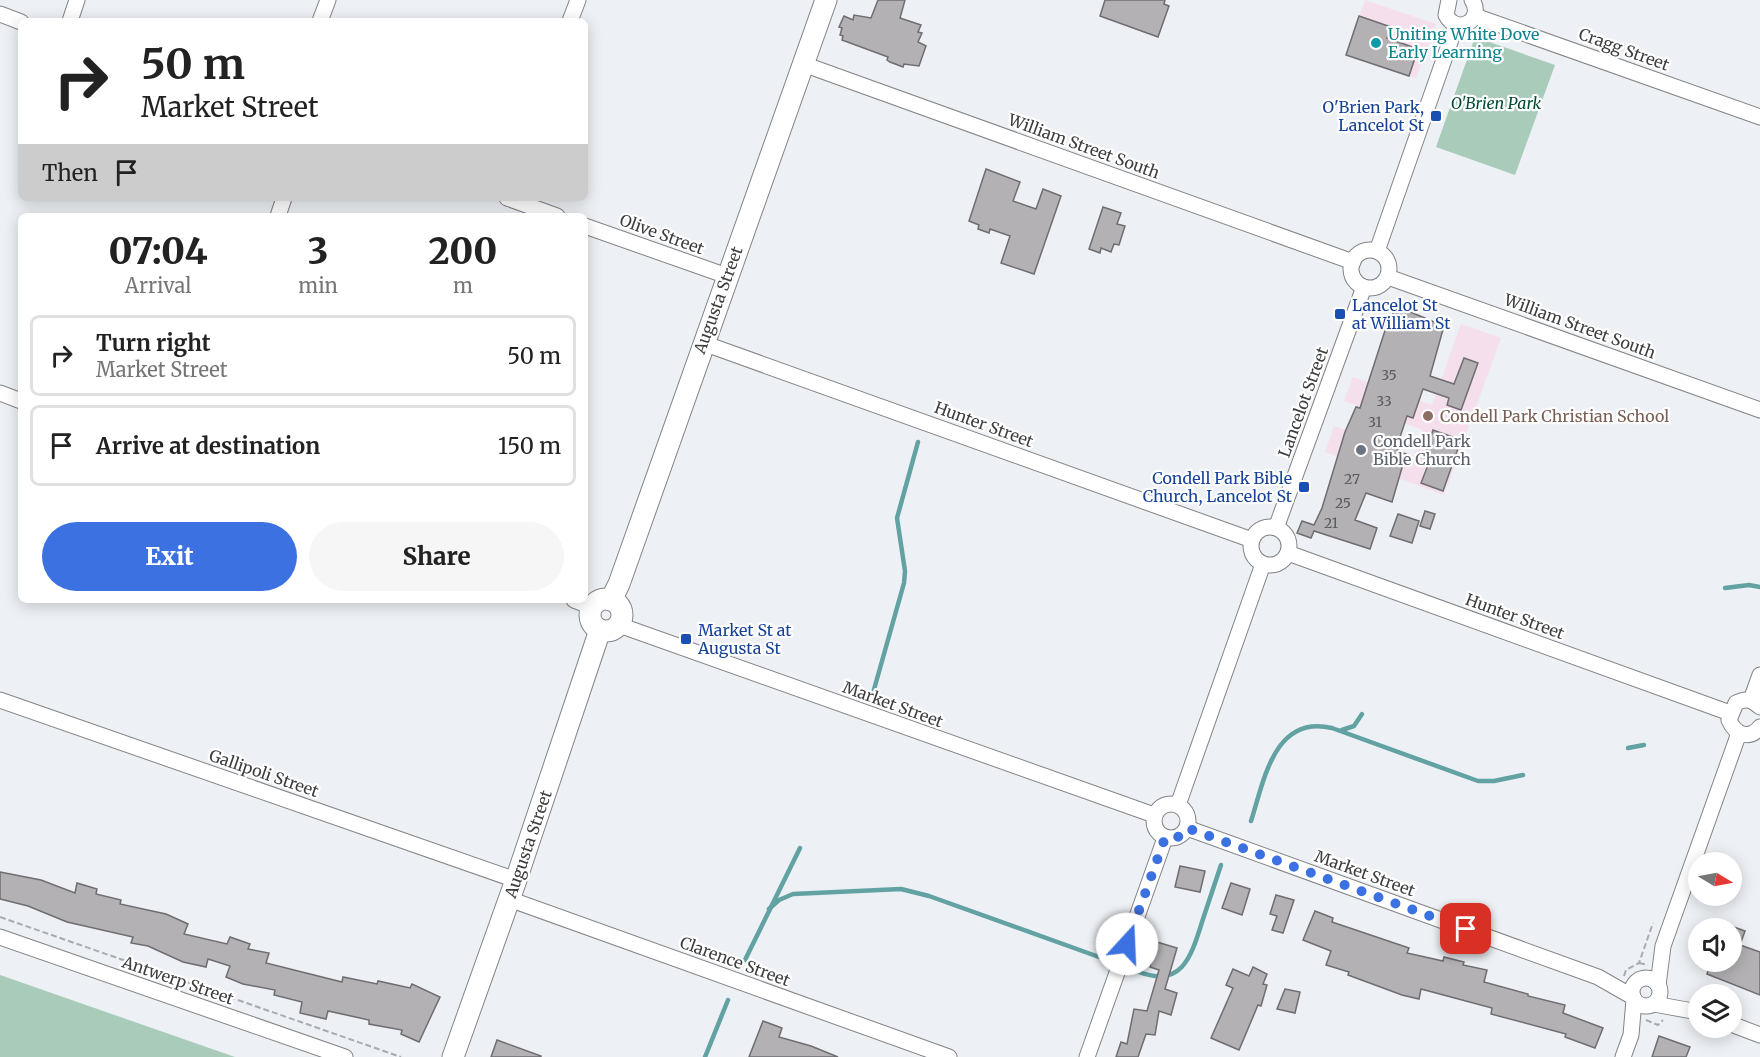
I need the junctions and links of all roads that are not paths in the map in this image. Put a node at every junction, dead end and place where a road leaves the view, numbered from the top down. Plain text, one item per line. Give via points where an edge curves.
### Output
1 (78, 0) edge
2 (328, 0) edge
3 (578, 0) edge
4 (826, 0) edge
5 (1472, 0) edge
6 (1443, 2) edge
7 (0, 14) edge
8 (1475, 16) junction
9 (71, 18) edge
10 (321, 18) edge
11 (571, 18) edge
12 (18, 21) edge
13 (1456, 25) junction
14 (802, 64) junction
15 (1760, 117) edge
16 (515, 201) edge
17 (549, 213) edge
18 (588, 227) edge
19 (1377, 251) junction
20 (1353, 262) junction
21 (727, 276) junction
22 (1388, 277) junction
23 (1364, 287) junction
24 (703, 342) junction
25 (0, 393) edge
26 (18, 400) edge
27 (1760, 410) edge
28 (1276, 528) junction
29 (1252, 540) junction
30 (1288, 553) junction
31 (1263, 564) junction
32 (592, 602) edge
33 (609, 627) junction
34 (1760, 675) edge
35 (0, 700) edge
36 (1755, 704) edge
37 (1730, 713) junction
38 (1760, 727) edge
39 (1739, 734) junction
40 (1178, 805) junction
41 (1155, 815) junction
42 (1187, 828) junction
43 (1165, 838) junction
44 (512, 889) junction
45 (0, 937) edge
46 (1663, 946) junction
47 (1598, 976) junction
48 (1635, 979) junction
49 (1659, 987) junction
50 (1633, 999) junction
51 (1653, 1004) junction
52 (1688, 1007) edge
53 (1688, 1011) edge
54 (1742, 1028) edge
55 (1631, 1035) junction
56 (1760, 1035) edge
57 (1086, 1056) edge
58 (345, 1057) edge
59 (453, 1057) edge
60 (949, 1057) edge
61 (1623, 1057) edge

1 - 9 street
2 - 10 street
3 - 11 street
4 - 14 street, Augusta Street
5 - 8 street
6 - 13 street via 1446,15
7 - 12 street
8 - 13 street via 1467,24
8 - 15 street, Cragg Street
13 - 19 street
14 - 20 street, William Street South
14 - 21 street, Augusta Street
16 - 17 street
18 - 21 street, Olive Street
19 - 20 street via 1366,250
19 - 22 street via 1389,265
20 - 23 street via 1352,274
21 - 24 street, Augusta Street
22 - 23 street via 1375,288
22 - 27 street, William Street South
23 - 28 street, Lancelot Street
24 - 29 street, Hunter Street
24 - 32 street, Augusta Street via 619,584
25 - 26 street
28 - 29 street via 1259,531
28 - 30 street via 1288,541
29 - 31 street via 1252,552
30 - 31 street via 1275,565
30 - 37 street, Hunter Street
31 - 40 street
32 - 33 street via 591,623
32 - 33 street via 618,605 622,612
33 - 41 street, Market Street
33 - 44 street, Augusta Street
34 - 36 street
35 - 44 street, Gallipoli Street
36 - 37 street via 1744,700 1736,703
37 - 39 street via 1729,720
38 - 39 street via 1748,735
39 - 46 street
40 - 41 street via 1165,804
40 - 42 street via 1187,814
41 - 43 street via 1156,830
42 - 43 street via 1178,837
42 - 47 street, Market Street
43 - 57 street
44 - 59 street, Augusta Street
44 - 60 street, Clarence Street
45 - 58 street, Antwerp Street
46 - 48 street
46 - 49 street
47 - 48 street, Market Street
47 - 50 street, Market Street
48 - 49 street via 1651,979
48 - 50 street
49 - 51 street via 1660,995
49 - 52 street
50 - 51 street via 1642,1006
50 - 55 street
51 - 53 street
51 - 55 street
54 - 56 street
55 - 61 street

